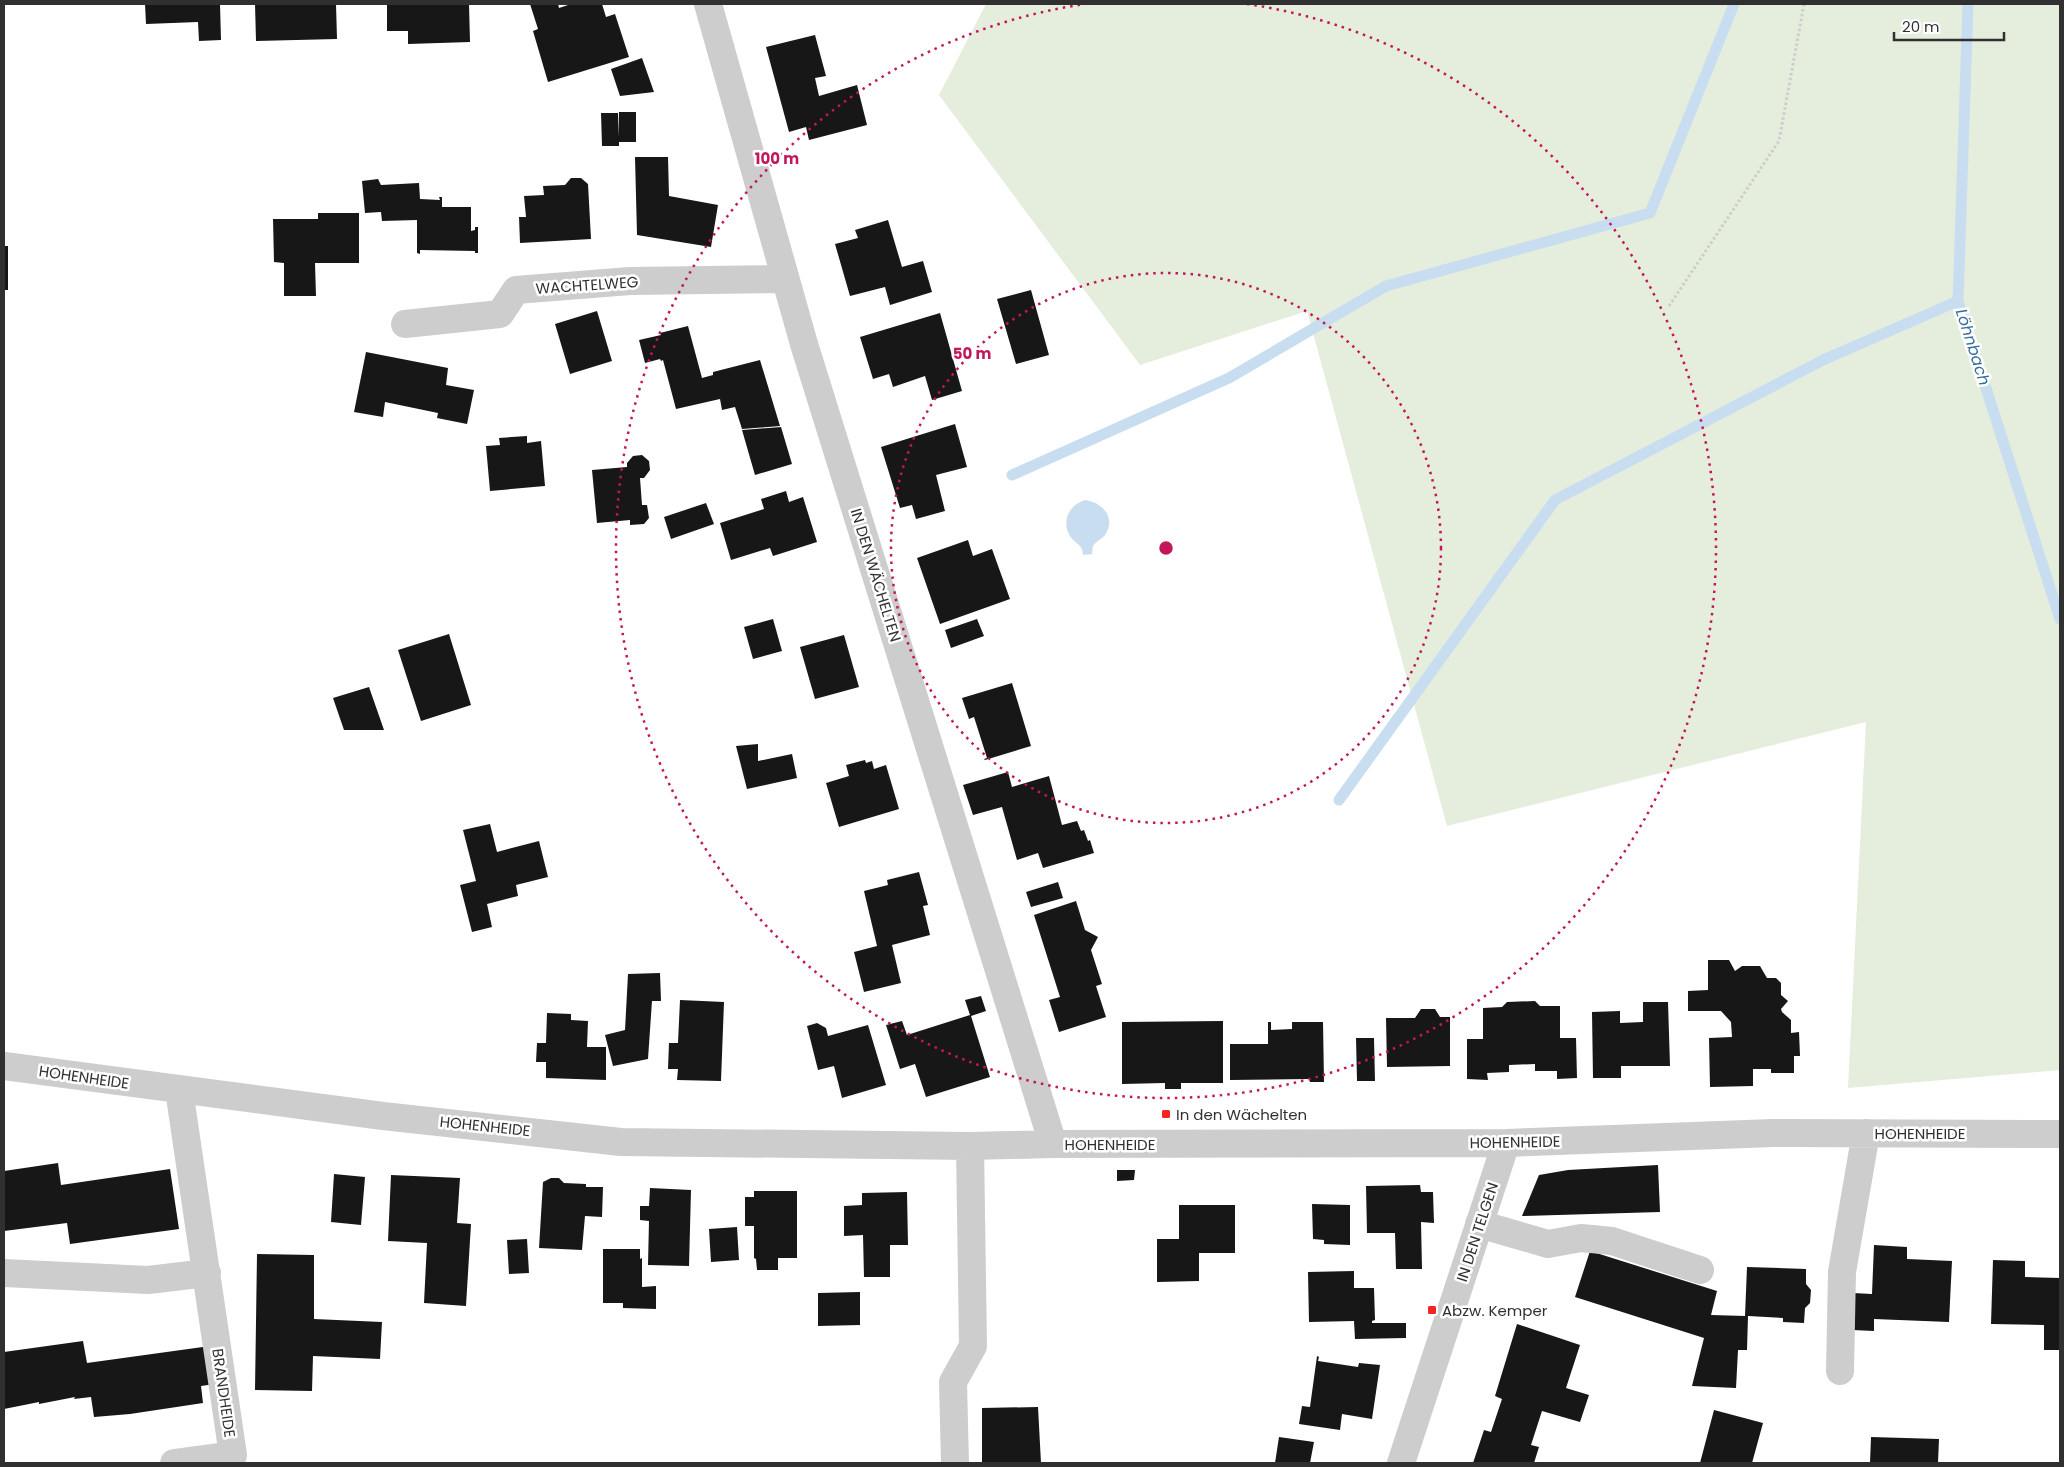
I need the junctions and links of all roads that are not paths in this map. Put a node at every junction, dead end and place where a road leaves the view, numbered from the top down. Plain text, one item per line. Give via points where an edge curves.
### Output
1 (708, 4) edge
2 (784, 279) junction
3 (405, 324) dead end
4 (4, 1066) edge
5 (179, 1090) junction
6 (1866, 1133) junction
7 (2060, 1134) edge
8 (1506, 1143) junction
9 (1053, 1144) junction
10 (970, 1146) junction
11 (1480, 1224) junction
12 (1700, 1270) dead end
13 (4, 1273) edge
14 (207, 1273) junction
15 (1840, 1372) dead end
16 (174, 1463) edge
17 (954, 1463) edge
18 (1401, 1463) edge

1 - 2 street, IN DEN WÄCHELTEN
2 - 3 street, WACHTELWEG via 630,281 516,290 500,314
2 - 9 street, IN DEN WÄCHELTEN
4 - 5 street, HOHENHEIDE
5 - 10 street, HOHENHEIDE via 621,1142
5 - 14 street, BRANDHEIDE
6 - 7 street, HOHENHEIDE
6 - 8 street, HOHENHEIDE via 1773,1133
6 - 15 street via 1842,1272
8 - 9 street, HOHENHEIDE
8 - 11 street, IN DEN TELGEN
9 - 10 street, HOHENHEIDE
10 - 17 street via 973,1346 953,1382
11 - 12 street via 1548,1244 1581,1238 1612,1241
11 - 18 street, IN DEN TELGEN
13 - 14 street via 148,1280
14 - 16 street, BRANDHEIDE via 233,1455

